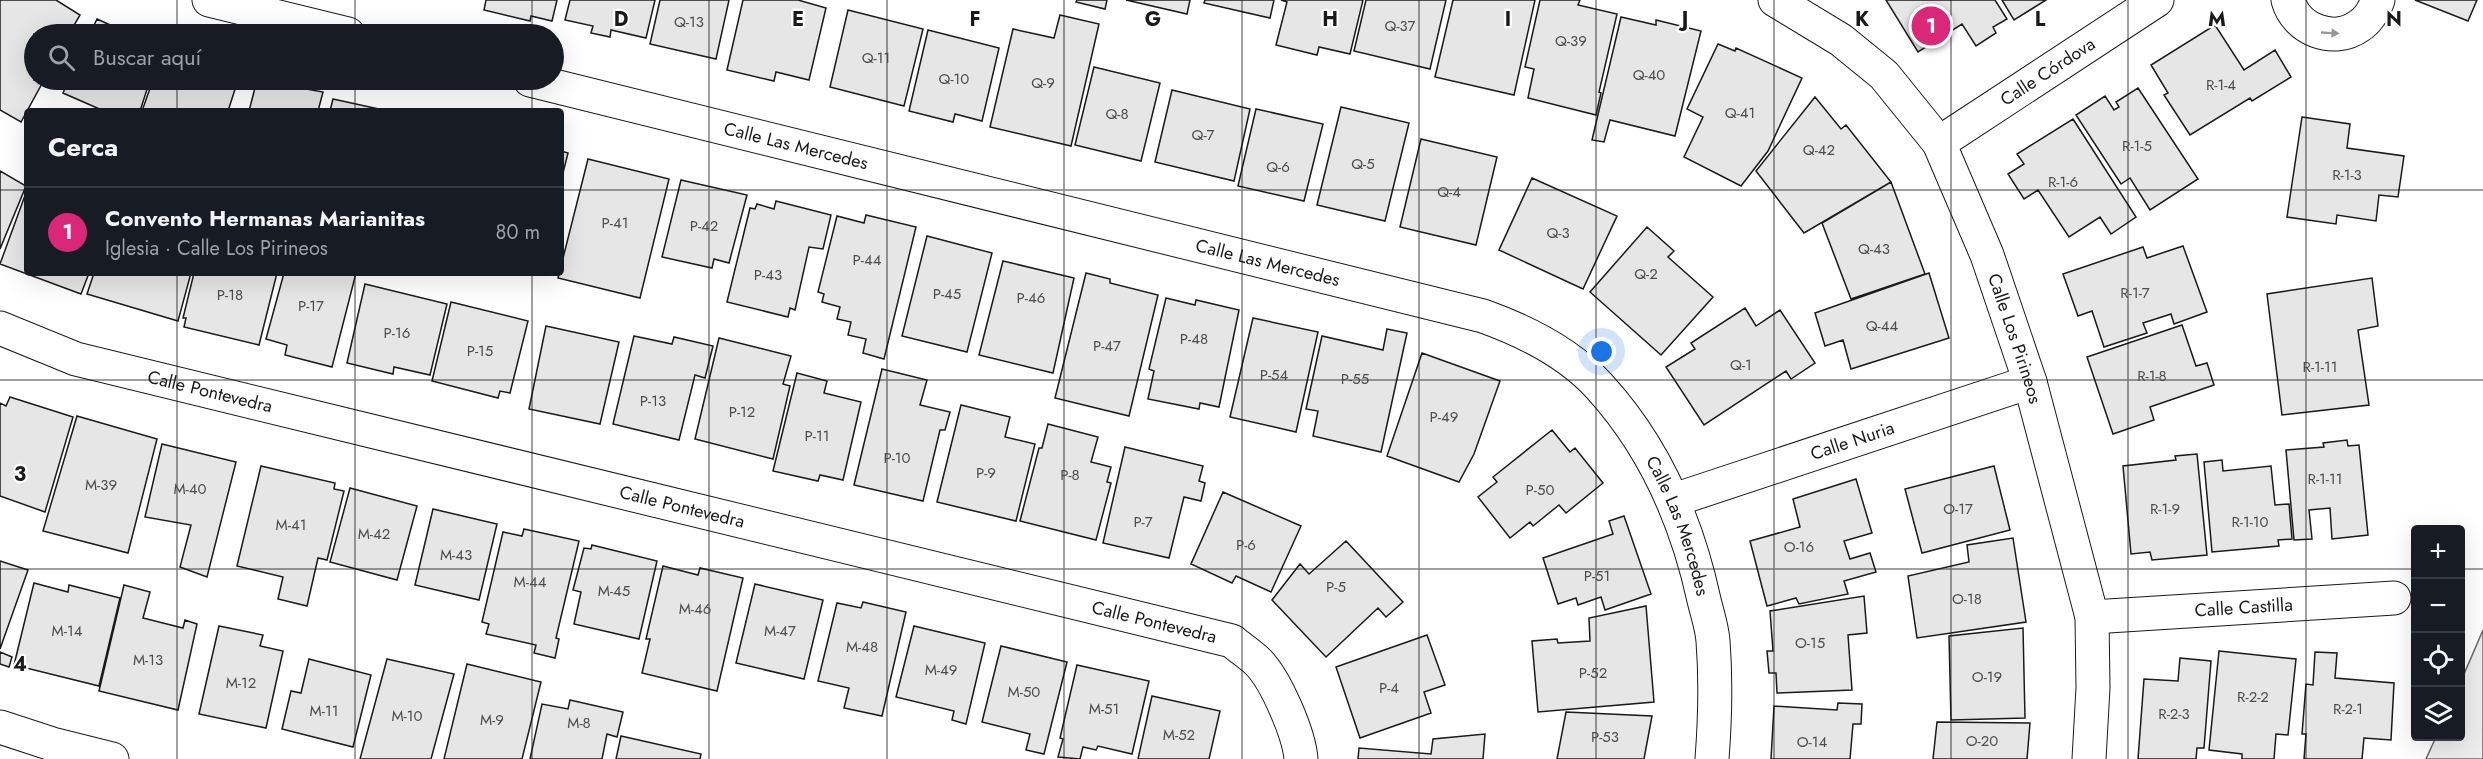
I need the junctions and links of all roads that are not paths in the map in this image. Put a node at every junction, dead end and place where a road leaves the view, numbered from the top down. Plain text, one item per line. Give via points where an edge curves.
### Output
1 (209, 0) edge
2 (1775, 0) edge
3 (2157, 0) edge
4 (2288, 0) edge
5 (2378, 0) edge
6 (307, 24) edge
7 (564, 88) edge
8 (1939, 143) junction
9 (0, 328) edge
10 (2030, 382) junction
11 (1674, 500) junction
12 (2394, 598) dead end
13 (2091, 617) junction
14 (0, 727) edge
15 (50, 752) edge
16 (112, 759) edge
17 (1301, 759) edge
18 (1712, 759) edge
19 (2089, 759) edge

1 - 6 street
2 - 8 street, Calle Los Pirineos via 1841,40 1884,75
3 - 8 street, Calle Córdova
4 -> 5 street via 2299,20 2328,34 2345,33 2360,26 2372,14
7 - 11 street, Calle Las Mercedes via 1503,323 1556,350 1599,385 1645,446
8 - 10 street, Calle Los Pirineos via 1987,255
9 - 17 street, Calle Pontevedra via 76,359 1232,641 1259,663 1288,713
10 - 11 street, Calle Nuria
10 - 13 street, Calle Los Pirineos
11 - 18 street, Calle Las Mercedes via 1698,572 1713,639
12 - 13 street, Calle Castilla
13 - 19 street, Calle Los Pirineos
14 - 15 street
15 - 16 street

